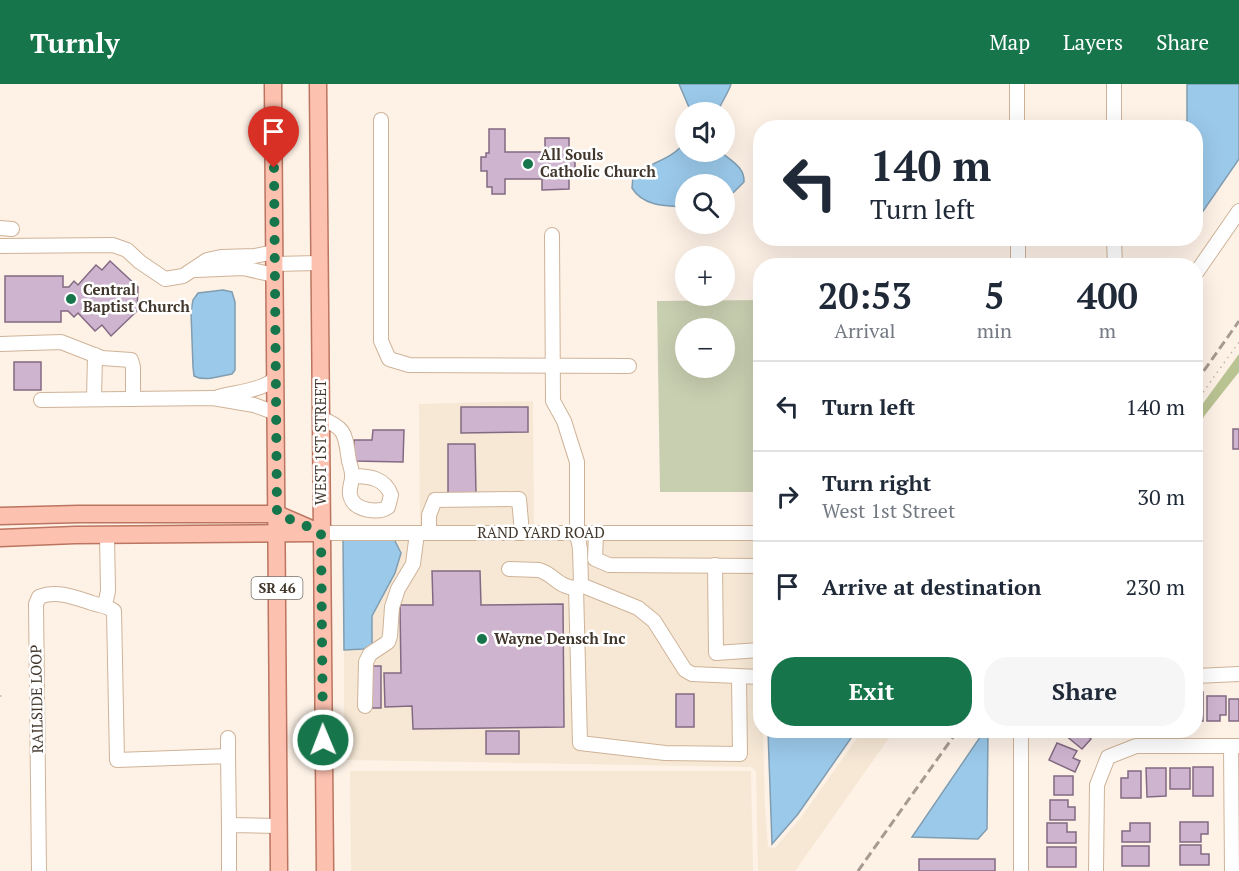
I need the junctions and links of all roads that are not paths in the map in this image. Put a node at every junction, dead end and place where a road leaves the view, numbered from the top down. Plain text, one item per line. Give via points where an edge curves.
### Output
1 (273, 84) edge
2 (318, 84) edge
3 (1017, 84) edge
4 (1114, 84) edge
5 (381, 120) dead end
6 (1017, 120) edge
7 (1114, 120) edge
8 (1239, 211) edge
9 (552, 235) dead end
10 (0, 246) edge
11 (319, 263) junction
12 (1203, 263) edge
13 (274, 264) junction
14 (194, 270) junction
15 (0, 344) edge
16 (95, 355) junction
17 (552, 366) junction
18 (628, 366) dead end
19 (275, 379) junction
20 (213, 398) junction
21 (94, 399) junction
22 (133, 399) junction
23 (41, 400) dead end
24 (276, 413) junction
25 (320, 418) junction
26 (353, 476) junction
27 (380, 511) junction
28 (277, 514) junction
29 (0, 516) edge
30 (321, 532) junction
31 (380, 533) junction
32 (423, 533) junction
33 (522, 533) junction
34 (577, 533) junction
35 (596, 533) junction
36 (753, 533) edge
37 (277, 534) junction
38 (107, 535) junction
39 (0, 538) edge
40 (715, 565) junction
41 (753, 566) edge
42 (509, 569) dead end
43 (578, 587) junction
44 (105, 605) junction
45 (753, 650) edge
46 (1239, 674) edge
47 (1203, 676) edge
48 (739, 677) junction
49 (753, 677) edge
50 (365, 706) dead end
51 (228, 738) dead end
52 (1022, 738) edge
53 (1235, 746) edge
54 (228, 756) junction
55 (229, 825) junction
56 (278, 826) junction
57 (39, 871) edge
58 (229, 871) edge
59 (279, 871) edge
60 (325, 871) edge
61 (1021, 871) edge
62 (1096, 871) edge
63 (1232, 871) edge

1 - 13 main road, SR 46
2 - 11 main road, WEST 1ST STREET / SR 46
3 - 6 street
4 - 7 street
5 - 17 street via 381,341 389,359 409,365
8 - 12 street
9 - 17 street
10 - 14 street via 113,245 127,250 165,279
11 - 13 street
11 - 25 main road, WEST 1ST STREET / SR 46
13 - 14 street
13 - 14 street via 255,256 214,258
13 - 19 main road, SR 46
15 - 16 street via 61,342
16 - 21 street
16 - 22 street via 131,360
17 - 18 street
17 - 34 street via 553,401 577,462
19 - 20 street via 256,388
19 - 24 main road, SR 46
20 - 22 street
20 - 24 street
21 - 22 street
21 - 23 street
24 - 28 main road, SR 46
25 - 26 street via 335,424 345,435
25 - 30 main road, WEST 1ST STREET / SR 46
26 - 27 street via 352,501
26 - 27 street via 372,478 386,485 390,504
27 - 31 street
28 - 29 main road
28 - 30 main road
28 - 37 main road, SR 46
30 - 31 street, RAND YARD ROAD
30 - 37 main road
30 - 60 main road, WEST 1ST STREET / SR 46
31 - 32 street, RAND YARD ROAD
32 - 33 street, RAND YARD ROAD
32 - 33 street via 435,500 519,499
32 - 50 street via 392,607 388,642 370,654 366,662
33 - 34 street, RAND YARD ROAD
34 - 35 street, RAND YARD ROAD
34 - 43 street
35 - 36 street, RAND YARD ROAD
35 - 40 street via 595,559 609,565
37 - 38 main road
37 - 56 main road, SR 46
38 - 39 main road
38 - 44 street
40 - 41 street
40 - 45 street via 716,653
42 - 43 street via 544,571 560,585
43 - 48 street via 638,608 654,621 692,674
43 - 48 street via 580,743 665,753 740,754
44 - 54 street via 114,611 117,760
44 - 57 street, RAILSIDE LOOP via 75,596 48,594 39,597 36,604
46 - 47 street
48 - 49 street
51 - 54 street
52 - 61 street
53 - 62 street via 1136,746 1108,757 1097,785
53 - 63 street
54 - 55 street
55 - 56 street
55 - 58 street
56 - 59 main road, SR 46

